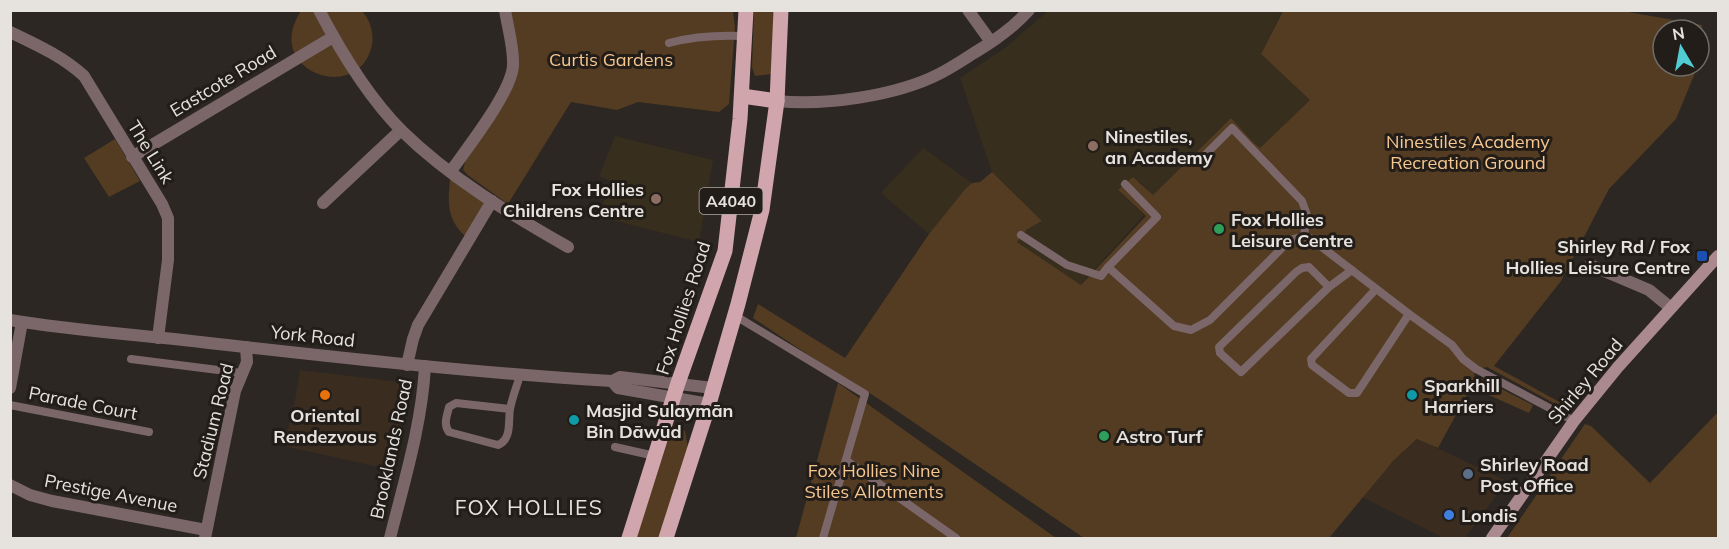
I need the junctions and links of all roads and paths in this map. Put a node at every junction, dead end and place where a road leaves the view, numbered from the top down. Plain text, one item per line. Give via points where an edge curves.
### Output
1 (319, 10) edge
2 (505, 10) edge
3 (746, 10) edge
4 (782, 10) edge
5 (968, 10) edge
6 (1029, 10) edge
7 (10, 32) edge
8 (746, 36) junction
9 (333, 37) junction
10 (992, 42) junction
11 (669, 43) dead end
12 (741, 96) junction
13 (777, 101) junction
14 (401, 130) junction
15 (132, 157) junction
16 (1203, 157) dead end
17 (451, 171) junction
18 (1125, 184) dead end
19 (492, 201) junction
20 (323, 203) dead end
21 (1022, 236) dead end
22 (1304, 236) junction
23 (568, 247) dead end
24 (1719, 256) edge
25 (1590, 265) dead end
26 (1108, 267) junction
27 (1352, 270) junction
28 (1329, 287) junction
29 (1376, 289) junction
30 (1671, 308) junction
31 (1408, 314) junction
32 (734, 315) junction
33 (16, 321) edge
34 (158, 338) junction
35 (246, 347) junction
36 (131, 359) dead end
37 (407, 364) junction
38 (425, 366) junction
39 (242, 373) junction
40 (520, 375) junction
41 (10, 388) edge
42 (713, 388) junction
43 (676, 390) junction
44 (709, 404) junction
45 (10, 405) edge
46 (510, 409) junction
47 (1574, 421) junction
48 (149, 432) dead end
49 (615, 447) dead end
50 (655, 456) junction
51 (847, 461) junction
52 (11, 485) edge
53 (205, 534) edge
54 (390, 538) edge
55 (629, 538) edge
56 (666, 538) edge
57 (824, 538) edge
58 (956, 538) edge
59 (1492, 538) edge

1 - 9 street
2 - 17 street via 512,50 510,79 501,99
3 - 8 main road, Fox Hollies Road / A4040
4 - 13 main road, A4040
5 - 10 street
6 - 10 street
7 - 15 street, The Link via 56,54 84,76
8 - 11 lane via 720,35
8 - 12 main road, Fox Hollies Road / A4040
9 - 14 street via 354,71
9 - 15 street, Eastcote Road
10 - 13 street via 937,75 867,97
12 - 13 main road
12 - 43 main road, Fox Hollies Road / A4040 via 725,251
13 - 32 main road, A4040 via 762,210
14 - 17 street
14 - 20 street
15 - 34 street, The Link via 168,218 168,260
16 - 22 lane via 1232,128 1302,201 1307,215
17 - 19 street
18 - 26 lane via 1156,217
19 - 23 street
19 - 37 street via 418,325
21 - 26 lane via 1067,265 1101,276
22 - 26 lane via 1290,240 1210,320 1191,330 1174,326
22 - 27 lane
24 - 30 street, Shirley Road
25 - 30 street via 1649,290
27 - 28 lane
27 - 29 lane
28 - 28 lane via 1241,372 1220,353 1219,347 1302,268 1309,267
29 - 31 lane
29 - 31 lane via 1311,359 1312,365 1349,393 1358,393
30 - 47 street, Shirley Road
31 - 47 lane via 1452,345 1476,369
32 - 42 main road, A4040
32 - 51 lane via 865,394
33 - 34 street, York Road
33 - 41 street
34 - 35 street, York Road
35 - 37 street, York Road
35 - 39 street, Stadium Road via 247,362
36 - 39 lane
37 - 38 street, York Road
38 - 40 street, York Road
38 - 54 street, Brooklands Road via 424,390
39 - 53 street, Stadium Road
40 - 43 street, York Road via 612,381 620,377
40 - 46 lane
42 - 43 street, York Road
42 - 44 main road, A4040
43 - 44 street, York Road
43 - 50 main road, Fox Hollies Road / A4040
44 - 56 main road, A4040
45 - 48 lane, Parade Court
46 - 46 lane via 510,425 505,440 498,445 446,428 449,407 456,403
47 - 59 street, Shirley Road
49 - 50 lane
50 - 55 main road, Fox Hollies Road / A4040
51 - 57 lane
51 - 58 lane
52 - 53 street, Prestige Avenue via 52,501

